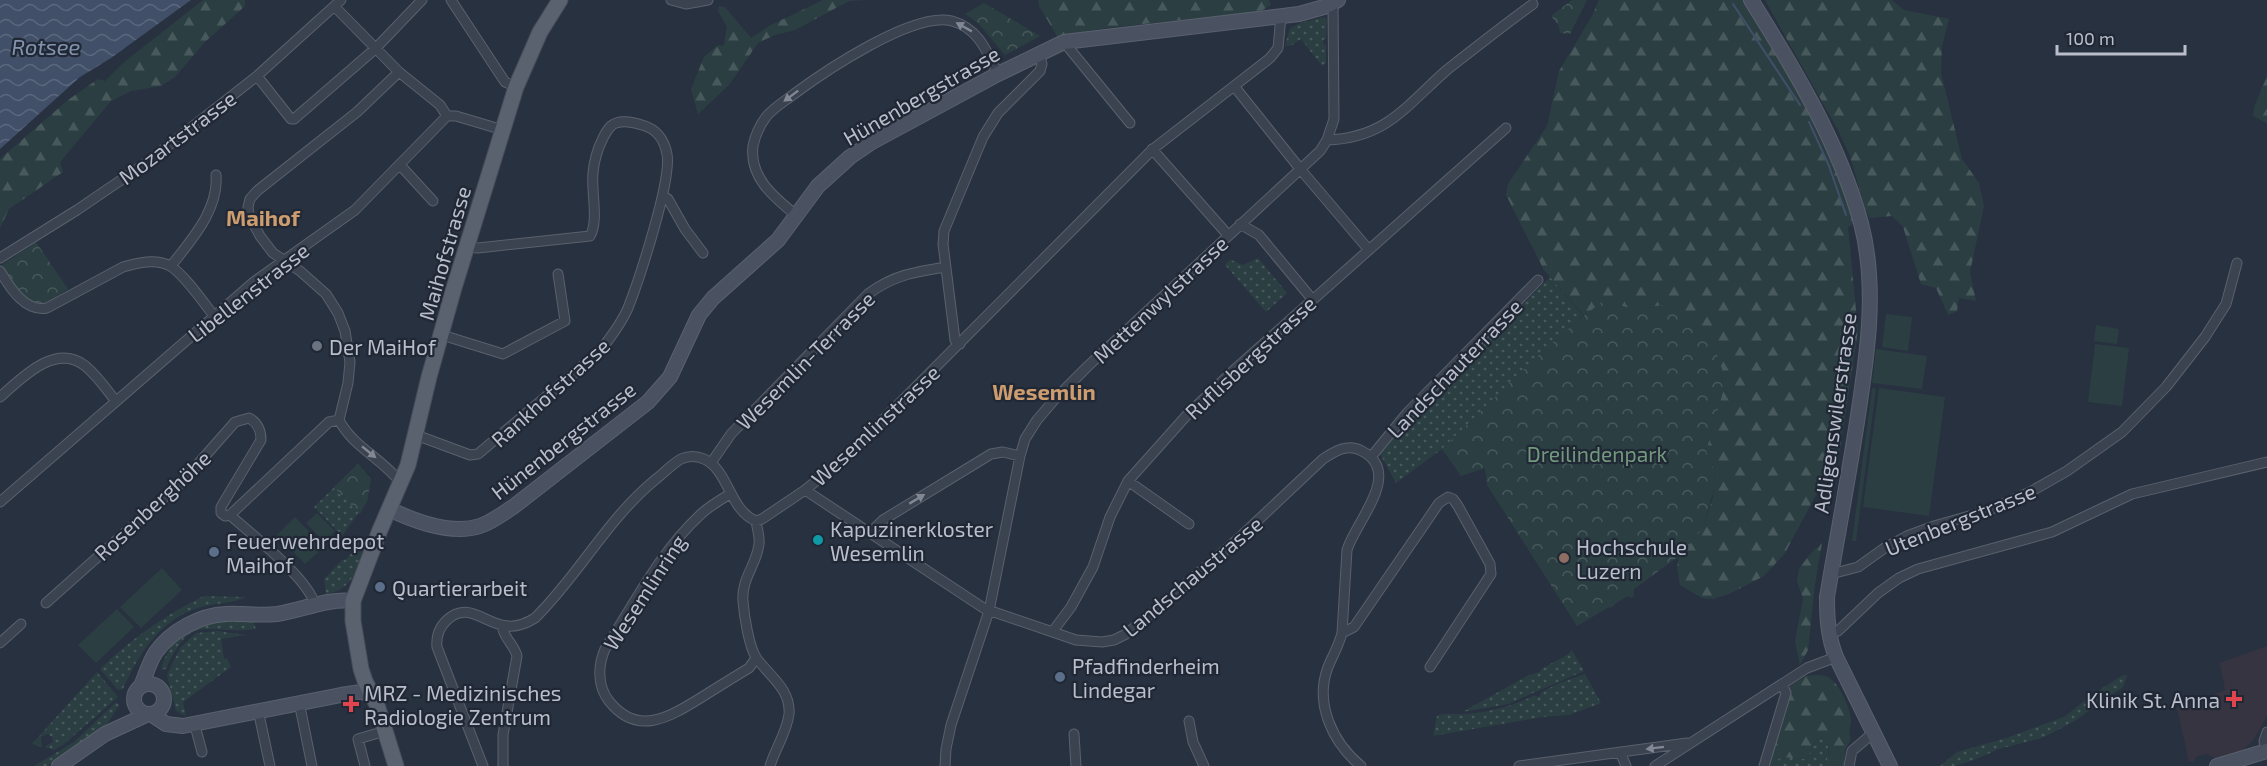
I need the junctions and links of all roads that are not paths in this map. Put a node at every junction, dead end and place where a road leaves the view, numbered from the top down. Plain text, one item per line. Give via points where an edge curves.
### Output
1 (422, 0) edge
2 (451, 0) edge
3 (560, 0) edge
4 (671, 0) edge
5 (708, 0) edge
6 (1750, 0) edge
7 (1336, 1) edge
8 (338, 3) edge
9 (1533, 4) dead end
10 (1281, 16) junction
11 (1064, 42) junction
12 (375, 49) junction
13 (1039, 52) junction
14 (399, 72) junction
15 (998, 74) junction
16 (257, 76) junction
17 (1234, 86) junction
18 (516, 87) junction
19 (447, 116) junction
20 (1130, 123) dead end
21 (1506, 128) dead end
22 (503, 130) junction
23 (1328, 140) junction
24 (1152, 149) junction
25 (400, 165) junction
26 (1301, 170) junction
27 (216, 175) dead end
28 (663, 196) junction
29 (433, 201) dead end
30 (797, 216) junction
31 (1240, 224) junction
32 (1228, 235) junction
33 (467, 247) junction
34 (1370, 250) junction
35 (703, 253) dead end
36 (0, 258) edge
37 (284, 261) junction
38 (2237, 263) dead end
39 (171, 266) junction
40 (946, 267) junction
41 (0, 271) edge
42 (558, 274) dead end
43 (1538, 280) dead end
44 (1312, 299) junction
45 (214, 316) junction
46 (442, 335) junction
47 (960, 344) junction
48 (0, 397) edge
49 (115, 400) junction
50 (339, 420) junction
51 (416, 435) junction
52 (1020, 456) junction
53 (1371, 457) junction
54 (2267, 462) edge
55 (711, 463) junction
56 (1128, 481) junction
57 (400, 483) junction
58 (805, 490) junction
59 (730, 494) junction
60 (0, 502) edge
61 (388, 509) junction
62 (230, 515) junction
63 (756, 521) junction
64 (1189, 524) dead end
65 (870, 533) junction
66 (1831, 574) junction
67 (354, 601) junction
68 (46, 603) dead end
69 (315, 605) junction
70 (989, 611) junction
71 (21, 624) dead end
72 (502, 626) junction
73 (1053, 632) junction
74 (1829, 632) junction
75 (1342, 633) junction
76 (0, 643) edge
77 (165, 644) junction
78 (1836, 657) junction
79 (756, 658) junction
80 (1430, 667) dead end
81 (1782, 685) junction
82 (141, 686) junction
83 (158, 687) junction
84 (373, 694) junction
85 (303, 702) junction
86 (134, 703) junction
87 (163, 704) junction
88 (258, 710) junction
89 (148, 714) junction
90 (1190, 721) dead end
91 (194, 722) junction
92 (385, 731) junction
93 (2267, 732) edge
94 (1873, 733) junction
95 (105, 734) junction
96 (1074, 734) dead end
97 (1690, 743) junction
98 (202, 752) dead end
99 (1620, 752) junction
100 (2266, 752) edge
101 (1571, 760) junction
102 (59, 766) edge
103 (270, 766) edge
104 (312, 766) edge
105 (365, 766) edge
106 (396, 766) edge
107 (483, 766) edge
108 (502, 766) edge
109 (770, 766) edge
110 (945, 766) edge
111 (1076, 766) edge
112 (1204, 766) edge
113 (1361, 766) edge
114 (1520, 766) edge
115 (1562, 766) edge
116 (1626, 766) edge
117 (1655, 766) edge
118 (1764, 766) edge
119 (1849, 766) edge
120 (1890, 766) edge
121 (2217, 766) edge

1 - 12 street
2 - 18 street via 505,82
3 - 18 main road, Maihofstrasse via 540,32
4 - 5 street via 686,4
6 - 66 main road, Adligenswilerstrasse via 1825,127 1861,224 1867,257 1871,313 1865,374
7 - 10 main road, Hünenbergstrasse via 1311,12
7 - 23 street, Mettenwylstrasse via 1334,108
8 - 12 street
8 - 16 street, Mozartstrasse
9 - 23 street via 1447,70 1384,126 1366,134
10 - 11 main road, Hünenbergstrasse
10 - 17 street, Wesemlinstrasse via 1275,53
11 - 13 main road, Hünenbergstrasse
11 - 20 street
12 - 14 street
12 - 16 street via 294,119
13 - 15 main road, Hünenbergstrasse
13 - 40 street via 1040,71 998,113 983,137 944,231
14 - 19 street via 426,92
14 - 37 street via 357,112 250,199 249,215 260,236
15 - 30 main road, Hünenbergstrasse via 857,152 818,186
15 -> 30 street via 974,33 957,23 936,20 872,45 824,72 765,117 753,147 760,179 771,195
16 - 36 street, Mozartstrasse via 146,164
17 - 24 street, Wesemlinstrasse
17 - 26 street
18 - 22 main road, Maihofstrasse
19 - 22 street
19 - 25 street, Libellenstrasse
21 - 34 street, Ruflisbergstrasse
22 - 33 main road, Maihofstrasse
23 - 26 street, Mettenwylstrasse
24 - 32 street
24 - 47 street, Wesemlinstrasse
25 - 29 street
25 - 37 street, Libellenstrasse via 356,210
26 - 31 street, Mettenwylstrasse
26 - 34 street
27 - 39 street via 217,189 198,231
28 - 33 street, Rankhofstrasse via 668,156 660,135 645,126 616,124 601,143 593,171 594,227 590,236
28 - 35 street
28 - 51 street, Rankhofstrasse via 627,310 613,335 585,366 478,454 470,455
30 - 61 main road, Hünenbergstrasse via 761,257 699,315 670,377 648,402 513,507 479,526 454,529
31 - 32 street, Mettenwylstrasse
31 - 44 street via 1259,234
32 - 52 street, Mettenwylstrasse via 1055,399 1037,420
33 - 46 main road, Maihofstrasse
34 - 44 street, Ruflisbergstrasse
37 - 45 street, Libellenstrasse
37 - 50 street via 326,294 345,331 350,362
38 - 66 street, Utenbergstrasse via 2226,304 2205,337 2166,387 2122,432 2030,492 1988,511 1907,536 1858,567
39 - 41 street via 147,262 123,267 39,309 31,308
39 - 45 street
40 - 47 street via 955,340
40 - 55 street, Wesemlin-Terrasse via 901,275 868,294 731,434
42 - 46 street via 565,321 503,354
43 - 53 street, Landschauterrasse via 1407,413
44 - 56 street, Ruflisbergstrasse via 1198,404
45 - 49 street, Libellenstrasse
46 - 51 main road, Maihofstrasse
47 - 58 street, Wesemlinstrasse via 849,454
48 - 49 street via 43,363 64,359 84,365
49 - 60 street, Libellenstrasse
50 -> 57 street via 345,432 389,468
50 - 62 street via 329,422
51 - 57 main road, Maihofstrasse
65 -> 52 street via 883,520 991,454
52 - 70 street, Mettenwylstrasse
53 - 73 street, Landschaustrasse via 1356,448 1335,451 1126,634 1102,642 1076,640
53 - 75 street via 1380,481 1347,550
54 - 74 street via 2132,494 2052,532 1918,569 1878,593 1838,631
55 - 59 street
55 - 72 street via 688,457 674,465 620,514 535,618 519,626
56 - 64 street
56 - 73 street, Ruflisbergstrasse via 1110,517 1093,567
57 - 61 main road, Maihofstrasse
58 - 63 street, Wesemlinstrasse
58 - 65 street, Landschaustrasse
59 - 63 street
59 - 79 street, Wesemlinring via 701,513 683,532 605,649 600,660 602,688 607,699 626,717 663,719 749,668
61 - 67 main road, Maihofstrasse
62 - 68 street, Rosenberghöhe via 221,513 221,507 261,440 259,426 249,418 235,422 183,481
62 - 69 street via 308,589
63 - 79 street via 759,543 743,588 747,628
65 - 70 street, Landschaustrasse
66 - 74 main road, Adligenswilerstrasse via 1827,597
67 - 69 main road
67 - 84 main road, Maihofstrasse via 353,624 361,669
69 - 77 main road via 271,615 212,615 184,627
70 - 73 street, Landschaustrasse
70 - 110 street, Mettenwylstrasse via 951,725
71 - 76 street
72 - 107 street via 476,613 457,613 444,623 436,640
72 - 108 street via 517,656 503,735
74 - 78 main road, Adligenswilerstrasse
75 - 80 street via 1354,627 1439,503 1448,497 1454,499 1490,564 1491,574
75 - 113 street via 1328,668 1324,704 1337,739
77 - 82 main road via 157,651
77 - 83 main road via 157,672
78 - 81 street via 1808,668
78 - 94 main road, Adligenswilerstrasse
79 - 109 street via 784,691 789,705 785,728
81 - 97 street
81 - 118 street via 1786,693
82 - 83 main road
82 - 86 main road
83 - 87 main road
84 - 85 main road via 355,693
84 - 92 main road, Maihofstrasse
85 - 88 main road
85 - 104 street
86 - 89 main road via 137,710
86 - 95 main road
87 - 89 main road via 158,711
87 - 91 main road via 171,716
88 - 91 main road
88 - 103 street
89 - 91 main road via 171,725
89 - 95 main road
90 - 112 street via 1193,742
91 - 98 street
92 - 105 street via 358,739
92 - 106 main road, Maihofstrasse
93 - 100 street
94 - 119 street via 1852,751
94 - 120 main road, Adligenswilerstrasse
95 - 102 main road
96 - 111 street
97 -> 99 street
97 - 117 street
99 - 101 street
99 - 116 street
100 - 121 main road
101 - 114 street
101 - 115 street

